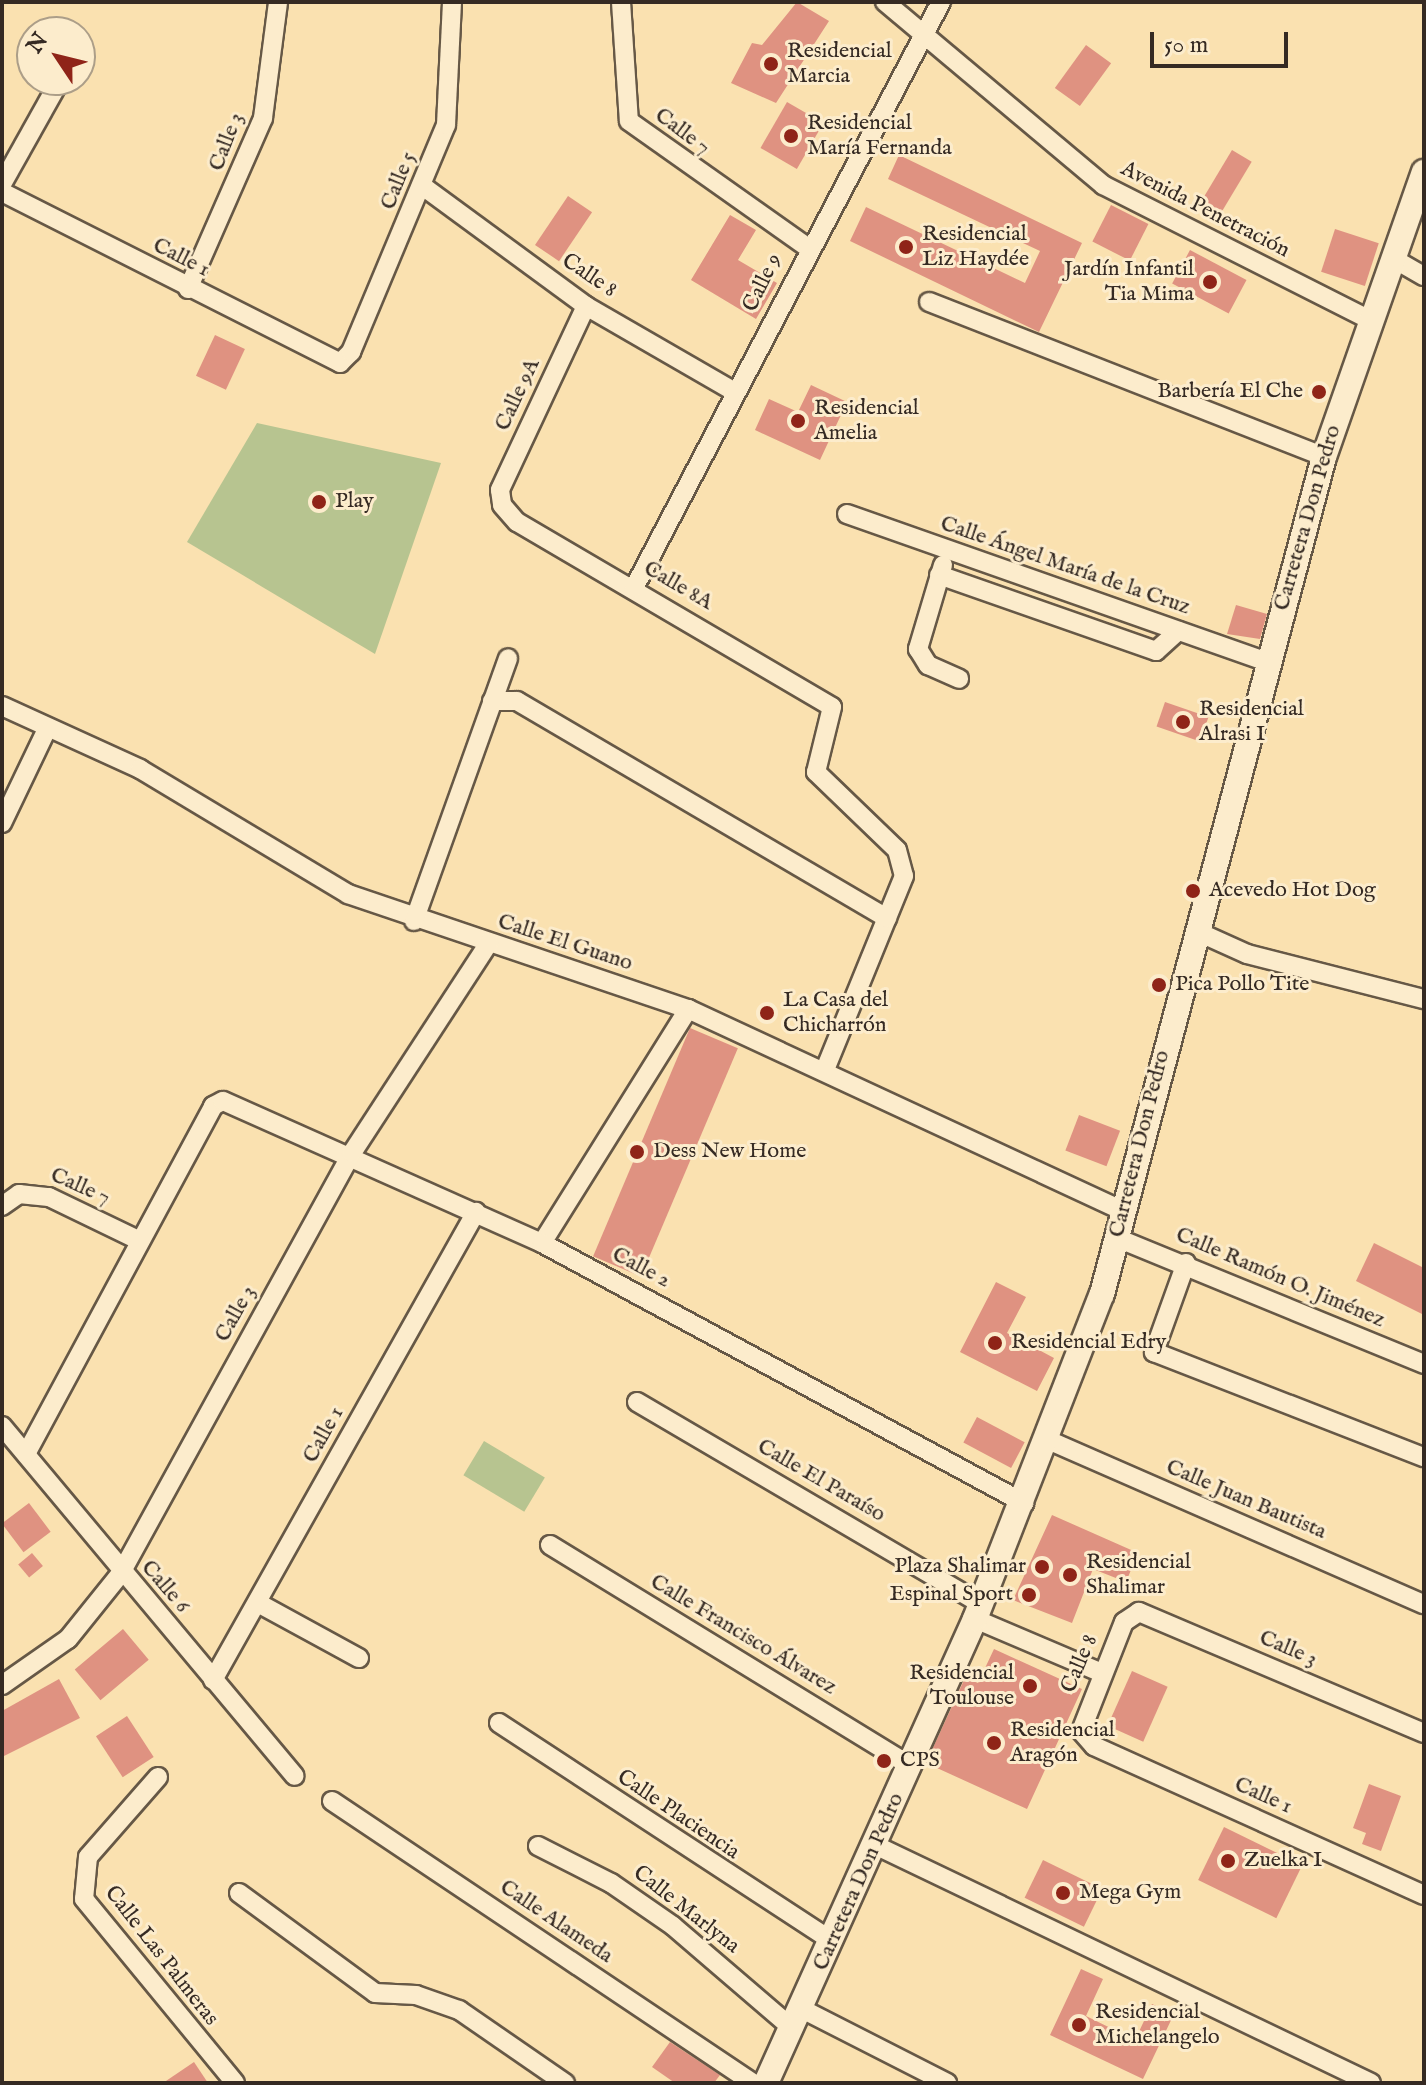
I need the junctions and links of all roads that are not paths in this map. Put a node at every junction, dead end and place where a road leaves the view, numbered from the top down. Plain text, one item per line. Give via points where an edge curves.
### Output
1 (278, 2) edge
2 (452, 2) edge
3 (621, 2) edge
4 (885, 2) edge
5 (941, 2) edge
6 (927, 31) junction
7 (51, 96) edge
8 (1424, 172) edge
9 (2, 184) edge
10 (424, 187) junction
11 (2, 192) edge
12 (807, 247) junction
13 (1394, 259) junction
14 (1424, 276) edge
15 (188, 289) junction
16 (929, 302) dead end
17 (586, 306) junction
18 (1368, 319) junction
19 (340, 363) joint
20 (735, 392) junction
21 (1324, 457) junction
22 (502, 505) joint
23 (847, 514) dead end
24 (948, 551) junction
25 (939, 575) junction
26 (634, 588) junction
27 (1178, 631) junction
28 (508, 658) dead end
29 (1267, 662) junction
30 (959, 679) dead end
31 (492, 701) junction
32 (2, 706) edge
33 (48, 727) junction
34 (2, 823) edge
35 (887, 918) junction
36 (414, 921) junction
37 (1196, 931) junction
38 (489, 943) junction
39 (1424, 999) edge
40 (688, 1009) junction
41 (826, 1067) junction
42 (352, 1153) junction
43 (2, 1206) edge
44 (1122, 1210) junction
45 (476, 1212) junction
46 (1117, 1238) junction
47 (140, 1241) junction
48 (542, 1243) junction
49 (1186, 1263) junction
50 (1424, 1364) edge
51 (637, 1402) dead end
52 (2, 1426) edge
53 (1048, 1440) junction
54 (26, 1454) junction
55 (1424, 1457) edge
56 (1024, 1503) junction
57 (550, 1545) dead end
58 (121, 1573) junction
59 (258, 1603) junction
60 (1424, 1604) edge
61 (978, 1611) junction
62 (1133, 1613) joint
63 (359, 1658) dead end
64 (1102, 1673) junction
65 (213, 1680) junction
66 (2, 1685) edge
67 (499, 1723) dead end
68 (1424, 1733) edge
69 (1084, 1738) joint
70 (911, 1766) junction
71 (295, 1776) dead end
72 (158, 1777) dead end
73 (332, 1801) dead end
74 (875, 1845) junction
75 (538, 1846) dead end
76 (239, 1893) dead end
77 (1424, 1895) edge
78 (832, 1941) junction
79 (798, 2019) junction
80 (235, 2083) edge
81 (565, 2083) edge
82 (753, 2083) edge
83 (766, 2083) edge
84 (947, 2083) edge
85 (1371, 2083) edge

1 - 15 street, Calle 3 via 263,118
2 - 10 street, Calle 5 via 446,125
3 - 12 street, Calle 7 via 629,121
4 - 6 street, Avenida Penetración
5 - 6 street, Calle 9
6 - 12 street, Calle 9
6 - 18 street, Avenida Penetración via 1103,185
7 - 9 street
8 - 13 street, Carretera Don Pedro
10 - 17 street, Calle 8
10 - 19 street, Calle 5
11 - 15 street, Calle 1
12 - 20 street, Calle 9
13 - 14 street
13 - 18 street, Carretera Don Pedro
15 - 19 street, Calle 1
16 - 21 street
17 - 20 street, Calle 8
17 - 22 street, Calle 9A via 500,490
18 - 21 street, Carretera Don Pedro
20 - 26 street, Calle 9
21 - 29 street, Carretera Don Pedro
22 - 26 street, Calle 8A via 517,522
23 - 24 street, Calle Ángel María de la Cruz
24 - 25 street
24 - 27 street, Calle Ángel María de la Cruz
25 - 27 street via 1156,651 1173,644
25 - 30 street via 918,649 928,665
26 - 35 street, Calle 8A via 832,707 816,772 897,850 904,876
27 - 29 street, Calle Ángel María de la Cruz
28 - 31 street
29 - 37 street, Carretera Don Pedro
31 - 35 street via 517,701
31 - 36 street
32 - 33 street, Calle El Guano
33 - 34 street
33 - 36 street, Calle El Guano via 140,769 348,894
35 - 41 street
36 - 38 street, Calle El Guano
37 - 39 street via 1259,958
37 - 44 street, Carretera Don Pedro
38 - 40 street, Calle El Guano
38 - 42 street, Calle 3
40 - 41 street, Calle El Guano
40 - 48 street
41 - 44 street, Calle El Guano via 1065,1189
42 - 45 street, Calle 2
42 - 47 street, Calle 2 via 223,1101 213,1106
42 - 58 street, Calle 3
43 - 47 street, Calle 7 via 32,1192
44 - 46 street, Carretera Don Pedro
45 - 48 street, Calle 2
45 - 59 street, Calle 1
46 - 49 street, Calle Ramón O. Jiménez
46 - 53 street, Carretera Don Pedro
47 - 54 street
48 - 56 street, Calle 2
49 - 50 street, Calle Ramón O. Jiménez
49 - 55 street via 1154,1352
51 - 61 street, Calle El Paraíso
52 - 54 street, Calle 6
53 - 56 street, Carretera Don Pedro
53 - 60 street, Calle Juan Bautista
54 - 58 street, Calle 6
56 - 61 street, Carretera Don Pedro
57 - 70 street, Calle Francisco Álvarez
58 - 65 street, Calle 6
58 - 66 street, Calle 3 via 68,1639
59 - 63 street
59 - 65 street, Calle 1
61 - 64 street, Calle El Paraíso
61 - 70 street, Carretera Don Pedro
62 - 64 street, Calle 8
62 - 68 street, Calle 3
64 - 69 street, Calle 8 via 1081,1722
65 - 71 street, Calle 6
67 - 78 street, Calle Placiencia
69 - 77 street, Calle 1
70 - 74 street, Carretera Don Pedro
72 - 80 street, Calle Las Palmeras via 88,1857 84,1899
73 - 82 street, Calle Alameda
74 - 78 street, Carretera Don Pedro
74 - 85 street
75 - 79 street, Calle Marlyna via 611,1883
76 - 81 street via 375,1993 416,1995 459,2010
78 - 79 street, Carretera Don Pedro
79 - 83 street, Carretera Don Pedro
79 - 84 street, Calle Marlyna

